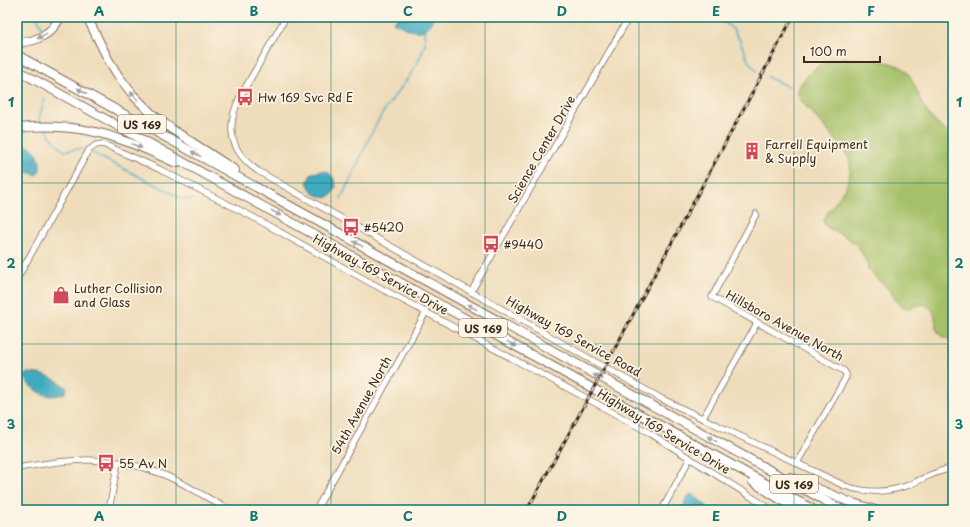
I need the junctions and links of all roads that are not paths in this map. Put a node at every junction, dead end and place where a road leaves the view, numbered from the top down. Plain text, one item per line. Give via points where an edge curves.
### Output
1 (60, 17) edge
2 (87, 17) edge
3 (286, 17) edge
4 (629, 17) edge
5 (17, 42) edge
6 (17, 55) edge
7 (17, 70) edge
8 (17, 128) edge
9 (266, 193) junction
10 (242, 194) junction
11 (756, 214) dead end
12 (17, 279) edge
13 (471, 292) junction
14 (426, 312) junction
15 (757, 323) junction
16 (703, 418) junction
17 (690, 458) junction
18 (746, 458) junction
19 (725, 461) junction
20 (118, 462) junction
21 (797, 463) junction
22 (17, 468) edge
23 (953, 468) edge
24 (218, 507) edge
25 (109, 510) edge
26 (229, 510) edge
27 (316, 510) edge
28 (662, 510) edge
29 (772, 510) edge
30 (797, 510) edge
31 (814, 510) edge
32 (842, 510) edge
33 (875, 510) edge

1 -> 5 highway via 44,36 31,41
9 -> 2 highway via 152,114 114,70
3 - 13 street, Highway 169 Service Road via 235,107 231,126 232,137 241,155 252,167 270,178
4 - 13 street, Science Center Drive
9 -> 6 highway, US 169
7 - 10 highway, US 169
8 -> 10 highway via 64,127 125,140
18 -> 9 highway, US 169
10 -> 19 highway, US 169
11 - 15 street, Hillsboro Avenue North via 712,297
12 - 14 street, Highway 169 Service Drive via 89,150 102,144 159,169 251,216
13 - 16 street, Highway 169 Service Road via 662,399
14 - 17 street, Highway 169 Service Drive via 648,432
14 - 27 street, 54th Avenue North
15 - 16 street
15 - 21 street, Hillsboro Avenue North via 846,374
16 - 21 street, Highway 169 Service Road
17 - 28 street
17 - 29 street, Highway 169 Service Drive
18 - 32 highway, US 169
18 - 33 highway
19 - 30 highway via 742,475
19 - 31 highway, US 169
20 - 22 street via 73,460
20 - 24 street via 143,467 178,481
20 - 25 street
21 - 23 street, Highway 169 Service Road via 845,486 867,491 903,487 936,472
24 - 26 street

